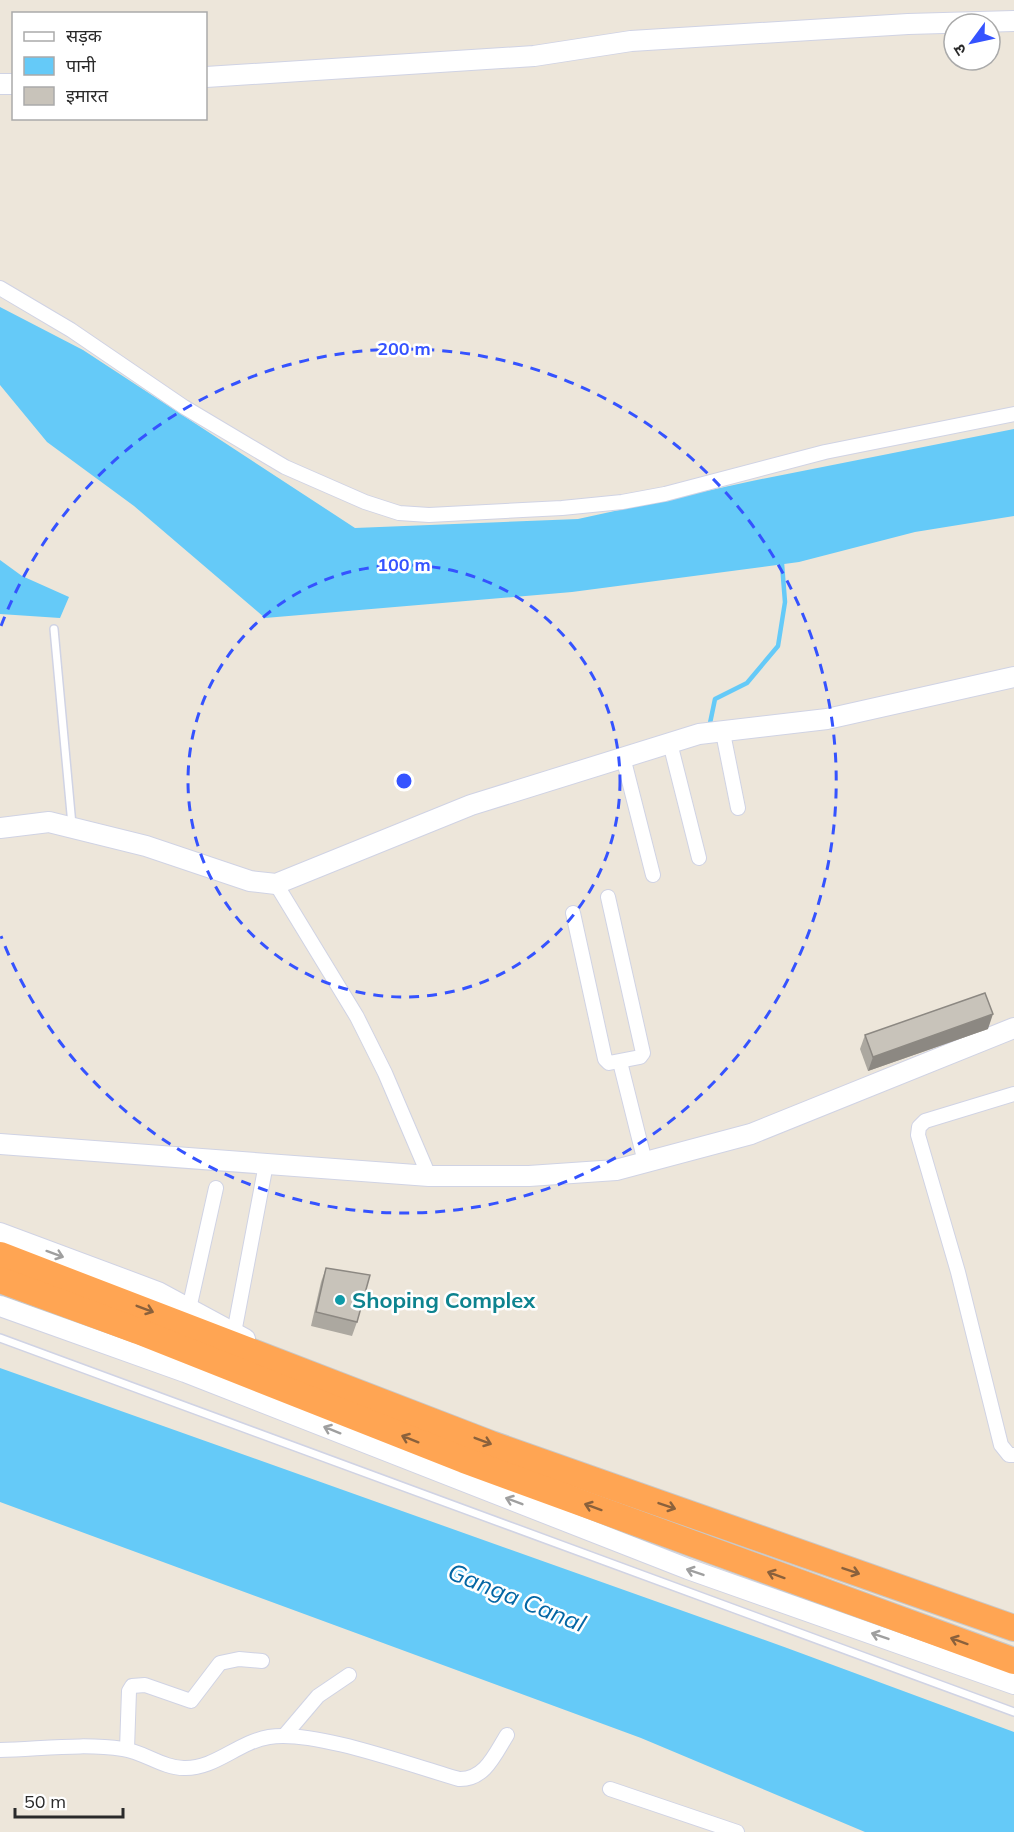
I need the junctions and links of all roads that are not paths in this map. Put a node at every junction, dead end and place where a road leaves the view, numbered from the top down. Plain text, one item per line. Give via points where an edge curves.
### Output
1 (1014, 21) edge
2 (207, 77) edge
3 (0, 288) edge
4 (1014, 414) edge
5 (54, 629) dead end
6 (1014, 677) edge
7 (723, 733) junction
8 (670, 743) junction
9 (623, 757) junction
10 (738, 808) dead end
11 (0, 828) edge
12 (73, 828) junction
13 (699, 858) dead end
14 (652, 875) dead end
15 (276, 884) junction
16 (608, 897) dead end
17 (573, 913) dead end
18 (1014, 1028) edge
19 (620, 1062) junction
20 (1014, 1094) edge
21 (0, 1144) edge
22 (645, 1162) junction
23 (267, 1164) junction
24 (429, 1176) junction
25 (216, 1188) dead end
26 (0, 1233) edge
27 (0, 1255) edge
28 (0, 1280) edge
29 (0, 1306) edge
30 (189, 1309) junction
31 (234, 1333) junction
32 (0, 1338) edge
33 (300, 1369) junction
34 (1014, 1455) edge
35 (1014, 1628) edge
36 (262, 1661) dead end
37 (1014, 1661) edge
38 (349, 1675) dead end
39 (1014, 1684) edge
40 (1014, 1712) edge
41 (507, 1735) dead end
42 (284, 1736) junction
43 (127, 1749) junction
44 (0, 1750) edge
45 (610, 1789) dead end
46 (737, 1832) edge

1 - 2 street via 631,42 534,56
3 - 4 street via 285,467 399,513 441,514 622,502 825,452
5 - 12 lane
6 - 7 street via 827,720
7 - 8 street via 699,734
7 - 10 street
8 - 9 street
8 - 13 street
9 - 14 street
9 - 15 street via 471,805
11 - 12 street via 49,822
12 - 15 street via 146,846 250,881
15 - 24 street via 357,1017
16 - 19 street via 643,1053
17 - 19 street via 605,1059 609,1063
18 - 22 street via 751,1134
19 - 22 street
20 - 34 street via 925,1121 918,1135 958,1272 1001,1445 1009,1455
21 - 23 street
22 - 24 street via 616,1170 548,1175
23 - 24 street
23 - 31 street
25 - 30 street
26 -> 30 street via 158,1292
27 -> 33 highway
37 -> 28 highway via 464,1460
39 -> 29 street via 687,1569 185,1372
30 - 31 street
31 - 33 street
32 - 40 lane
33 -> 35 highway via 491,1444
36 - 43 street via 239,1659 220,1663 191,1701 145,1685 132,1686
38 - 42 street via 318,1696
41 - 42 street via 485,1768 470,1780 342,1745
42 - 43 street via 247,1744 196,1768 180,1768
43 - 44 street via 100,1746
45 - 46 street

